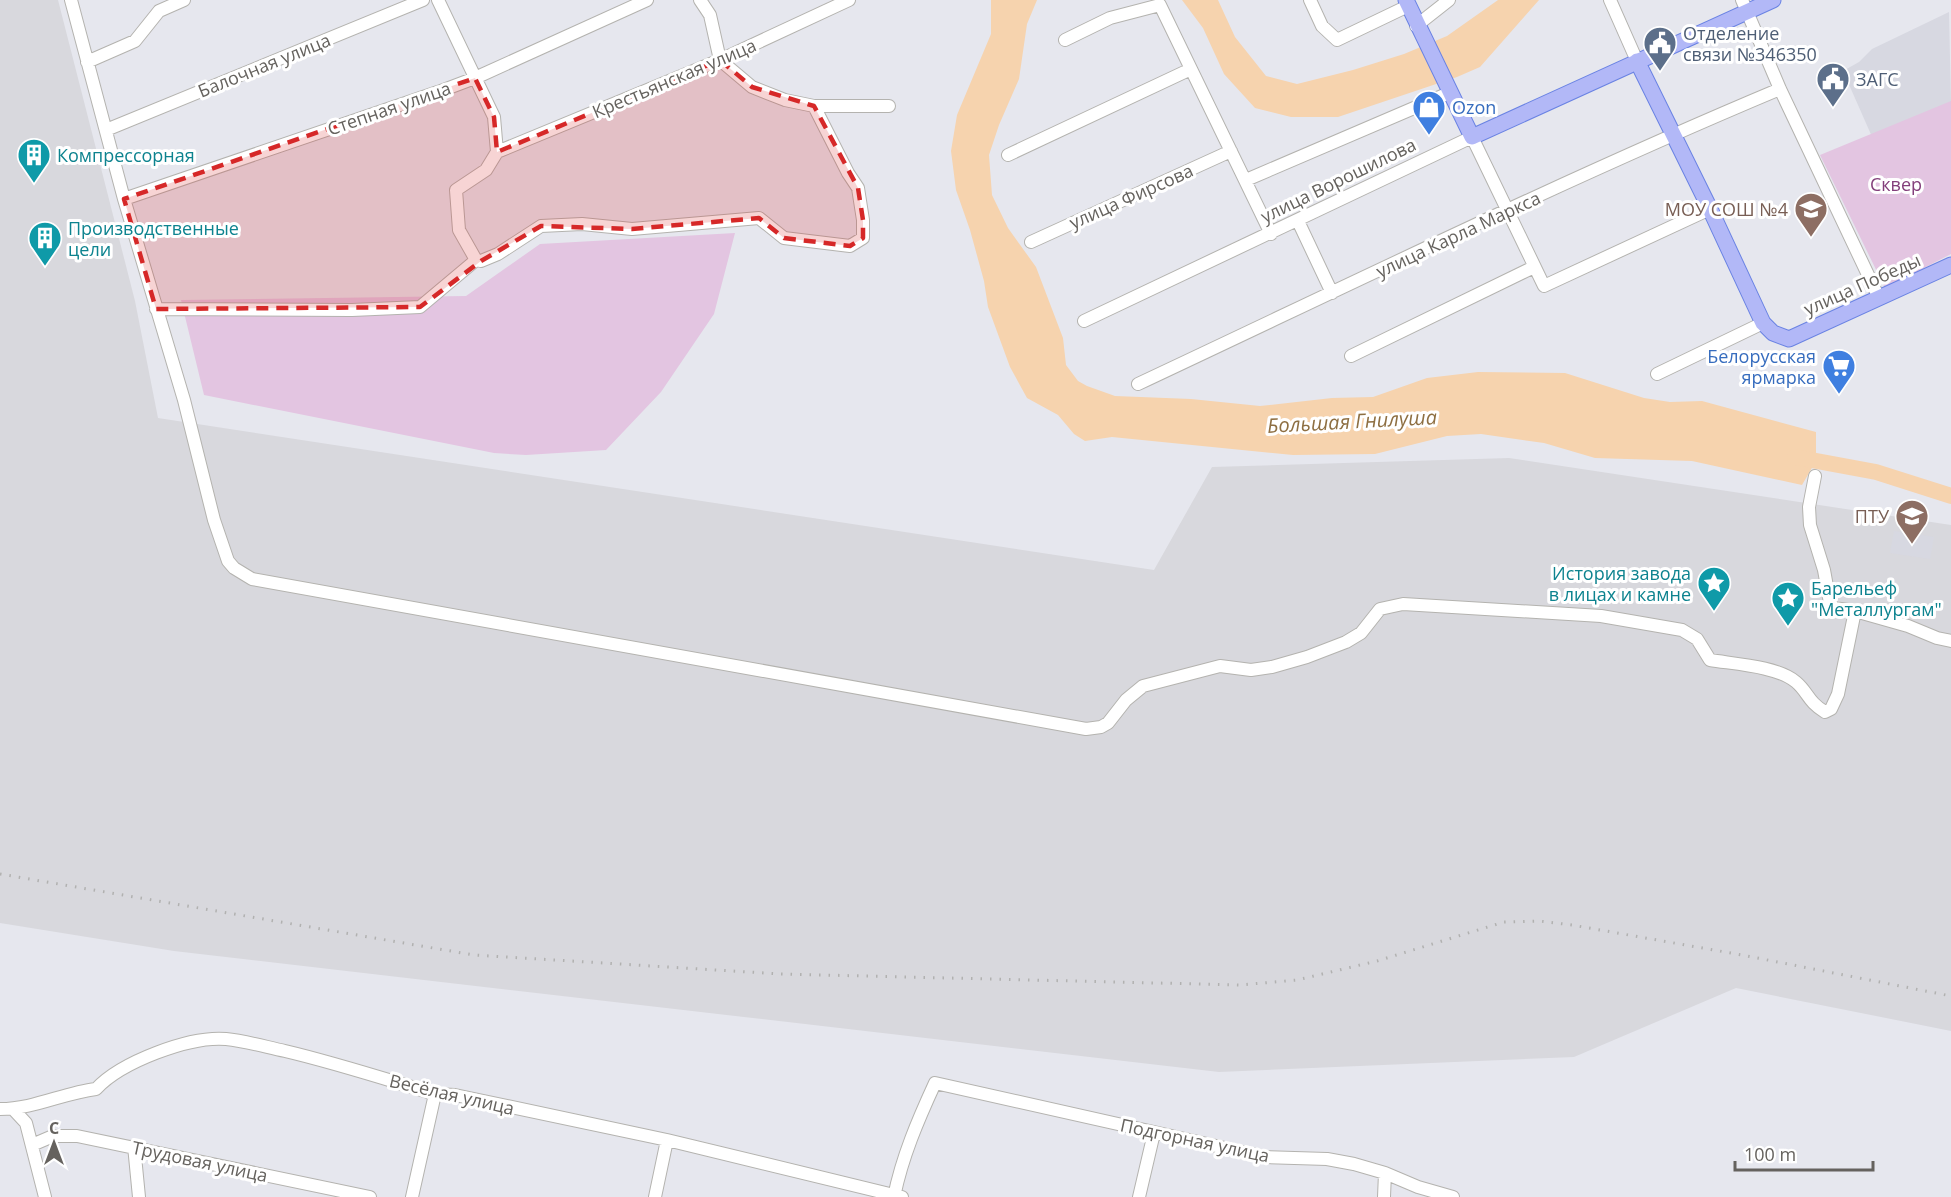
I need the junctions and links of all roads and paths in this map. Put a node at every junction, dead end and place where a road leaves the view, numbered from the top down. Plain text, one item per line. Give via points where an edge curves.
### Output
1 (71, 0) edge
2 (184, 0) edge
3 (423, 0) edge
4 (438, 0) edge
5 (647, 0) edge
6 (700, 0) edge
7 (849, 0) edge
8 (1310, 0) edge
9 (1449, 0) edge
10 (1610, 0) edge
11 (1773, 0) edge
12 (1407, 3) edge
13 (1745, 6) edge
14 (1416, 26) junction
15 (1065, 40) dead end
16 (720, 60) junction
17 (1637, 61) junction
18 (87, 62) junction
19 (1191, 69) junction
20 (475, 78) junction
21 (1447, 89) junction
22 (1780, 89) junction
23 (814, 106) junction
24 (889, 106) dead end
25 (106, 130) junction
26 (1672, 134) junction
27 (1472, 137) junction
28 (1231, 151) junction
29 (497, 152) junction
30 (1008, 155) dead end
31 (1246, 180) junction
32 (124, 199) junction
33 (1710, 208) junction
34 (1506, 210) junction
35 (1298, 221) junction
36 (1271, 234) junction
37 (1031, 242) dead end
38 (476, 260) junction
39 (1951, 265) edge
40 (1534, 267) junction
41 (1332, 293) junction
42 (1879, 298) junction
43 (156, 309) junction
44 (1084, 321) dead end
45 (1763, 323) junction
46 (1351, 356) dead end
47 (1657, 374) dead end
48 (1138, 384) dead end
49 (1815, 476) dead end
50 (1854, 611) junction
51 (1951, 641) edge
52 (435, 1094) junction
53 (0, 1109) edge
54 (13, 1109) junction
55 (1154, 1133) junction
56 (667, 1140) junction
57 (32, 1145) junction
58 (134, 1146) junction
59 (1385, 1173) junction
60 (896, 1196) edge
61 (45, 1197) edge
62 (139, 1197) edge
63 (370, 1197) edge
64 (412, 1197) edge
65 (655, 1197) edge
66 (1138, 1197) edge
67 (1384, 1197) edge
68 (1453, 1197) edge

1 - 18 street
2 - 18 street via 159,11 135,41
3 - 25 street, Балочная улица
4 - 20 street
5 - 20 street, Степная улица
6 - 16 street via 710,15
7 - 16 street, Крестьянская улица
8 - 12 street via 1322,26 1337,39
9 - 14 street
10 - 17 street
11 - 13 main road, улица Ворошилова
12 - 14 main road
13 - 17 main road, улица Ворошилова
13 - 22 street
14 - 21 main road
15 - 19 street via 1110,18 1160,5
16 - 23 street via 752,87
16 - 29 street, Крестьянская улица
17 - 26 main road
17 - 27 main road, улица Ворошилова
18 - 25 street
19 - 28 street
19 - 30 street
20 - 29 street via 494,117
20 - 32 street, Степная улица
21 - 27 main road
21 - 31 street
22 - 26 street, улица Карла Маркса
22 - 42 street
23 - 24 street
23 - 38 street via 858,188 862,238 850,246 784,238 759,218 632,229 582,224 541,226 498,254
25 - 32 street
26 - 33 main road
26 - 34 street, улица Карла Маркса
27 - 34 street
27 - 35 street, улица Ворошилова
28 - 31 street
28 - 37 street, улица Фирсова
29 - 38 street via 486,170 456,190 459,230
31 - 36 street
32 - 43 street
33 - 40 street via 1544,286
33 - 45 main road
34 - 40 street
34 - 41 street, улица Карла Маркса
35 - 36 street, улица Ворошилова
35 - 41 street
36 - 44 street, улица Ворошилова
38 - 43 street via 420,307
39 - 42 main road, улица Победы
40 - 46 street
41 - 48 street, улица Карла Маркса
42 - 45 main road, улица Победы via 1788,339 1773,333
43 - 50 street via 228,561 252,579 1060,725 1101,727 1143,686 1220,666 1251,670 1307,657 1361,633 1380,609 1403,604 1601,616 1682,630 1697,639 1710,660 1784,675 1825,712 1831,709 1838,694
45 - 47 street
49 - 50 street via 1810,525 1830,603 1834,608
50 - 51 street
52 - 54 street, Весёлая улица via 309,1057 225,1039 179,1046 127,1066 96,1089 74,1091
52 - 56 street, Весёлая улица
52 - 64 street
53 - 54 street, Весёлая улица
54 - 57 street via 26,1123
55 - 59 street, Подгорная улица via 1265,1158 1327,1159
55 - 60 street, Подгорная улица via 934,1083 901,1165
55 - 66 street
56 - 60 street, Весёлая улица
56 - 65 street
57 - 58 street, Трудовая улица via 64,1134
57 - 61 street
58 - 62 street
58 - 63 street, Трудовая улица
59 - 67 street
59 - 68 street, Подгорная улица

